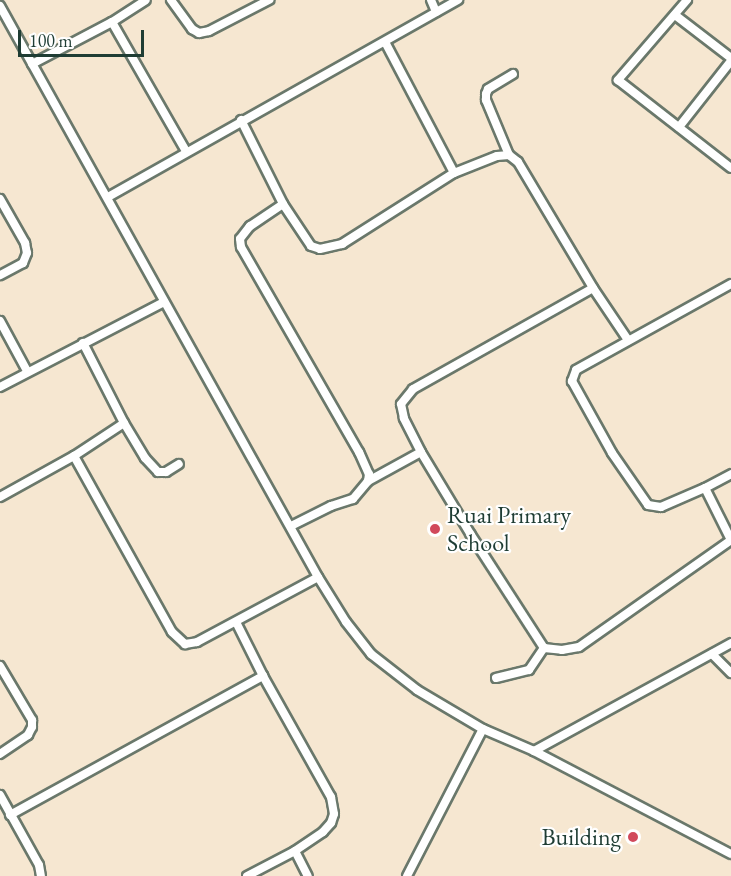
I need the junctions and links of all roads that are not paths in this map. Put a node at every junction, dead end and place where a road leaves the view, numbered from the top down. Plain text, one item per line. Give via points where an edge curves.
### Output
1 (146, 0) edge
2 (171, 0) edge
3 (269, 0) edge
4 (431, 0) edge
5 (458, 0) edge
6 (687, 0) edge
7 (0, 6) edge
8 (436, 12) junction
9 (675, 15) junction
10 (112, 22) junction
11 (385, 42) junction
12 (731, 59) edge
13 (32, 64) junction
14 (513, 74) dead end
15 (241, 120) junction
16 (679, 127) junction
17 (186, 151) junction
18 (510, 155) junction
19 (731, 168) edge
20 (454, 173) junction
21 (108, 197) junction
22 (0, 199) edge
23 (283, 204) junction
24 (0, 275) edge
25 (731, 284) edge
26 (592, 288) junction
27 (164, 302) junction
28 (0, 321) edge
29 (628, 340) junction
30 (83, 344) junction
31 (27, 371) junction
32 (0, 387) edge
33 (123, 423) junction
34 (421, 452) junction
35 (74, 456) junction
36 (179, 464) dead end
37 (731, 474) edge
38 (368, 481) junction
39 (705, 488) junction
40 (0, 497) edge
41 (291, 526) junction
42 (731, 540) edge
43 (318, 577) junction
44 (236, 622) junction
45 (731, 643) edge
46 (544, 648) junction
47 (712, 654) junction
48 (0, 666) edge
49 (731, 673) edge
50 (263, 676) junction
51 (496, 678) dead end
52 (483, 729) junction
53 (534, 751) junction
54 (0, 754) edge
55 (0, 795) edge
56 (10, 815) junction
57 (295, 851) junction
58 (731, 854) edge
59 (41, 876) edge
60 (247, 876) edge
61 (308, 876) edge
62 (407, 876) edge

1 - 10 street
2 - 3 street via 199,33
4 - 8 street
5 - 8 street
6 - 9 street
7 - 13 street
8 - 11 street
9 - 12 street
9 - 16 street via 618,80
10 - 13 street
10 - 17 street
11 - 15 street
11 - 20 street
12 - 16 street
13 - 21 street
14 - 18 street via 486,94
15 - 17 street
15 - 23 street
16 - 19 street
17 - 21 street
18 - 20 street via 497,156
18 - 26 street via 518,162
20 - 23 street via 342,244 328,248 311,246
21 - 27 street
22 - 24 street via 25,243 27,254 23,263
23 - 38 street via 250,226 240,239 241,248 363,459
25 - 29 street
26 - 29 street
26 - 34 street via 404,397 402,411
27 - 30 street
27 - 41 street
28 - 31 street
29 - 39 street via 576,370 573,386 648,505 660,507
30 - 31 street
30 - 33 street
31 - 32 street
33 - 35 street
33 - 36 street via 158,472
34 - 38 street
34 - 46 street
35 - 40 street
35 - 44 street via 177,640 185,644 197,642
37 - 39 street
38 - 41 street via 353,499
39 - 42 street
41 - 43 street
42 - 46 street via 579,647
43 - 44 street
43 - 52 street via 371,654 417,690
44 - 50 street
45 - 47 street
46 - 51 street via 530,670
47 - 49 street
47 - 53 street
48 - 54 street via 32,720 28,735
50 - 56 street
50 - 57 street via 333,805 331,823
52 - 53 street
52 - 62 street
53 - 58 street
55 - 56 street
56 - 59 street via 39,865
57 - 60 street
57 - 61 street

